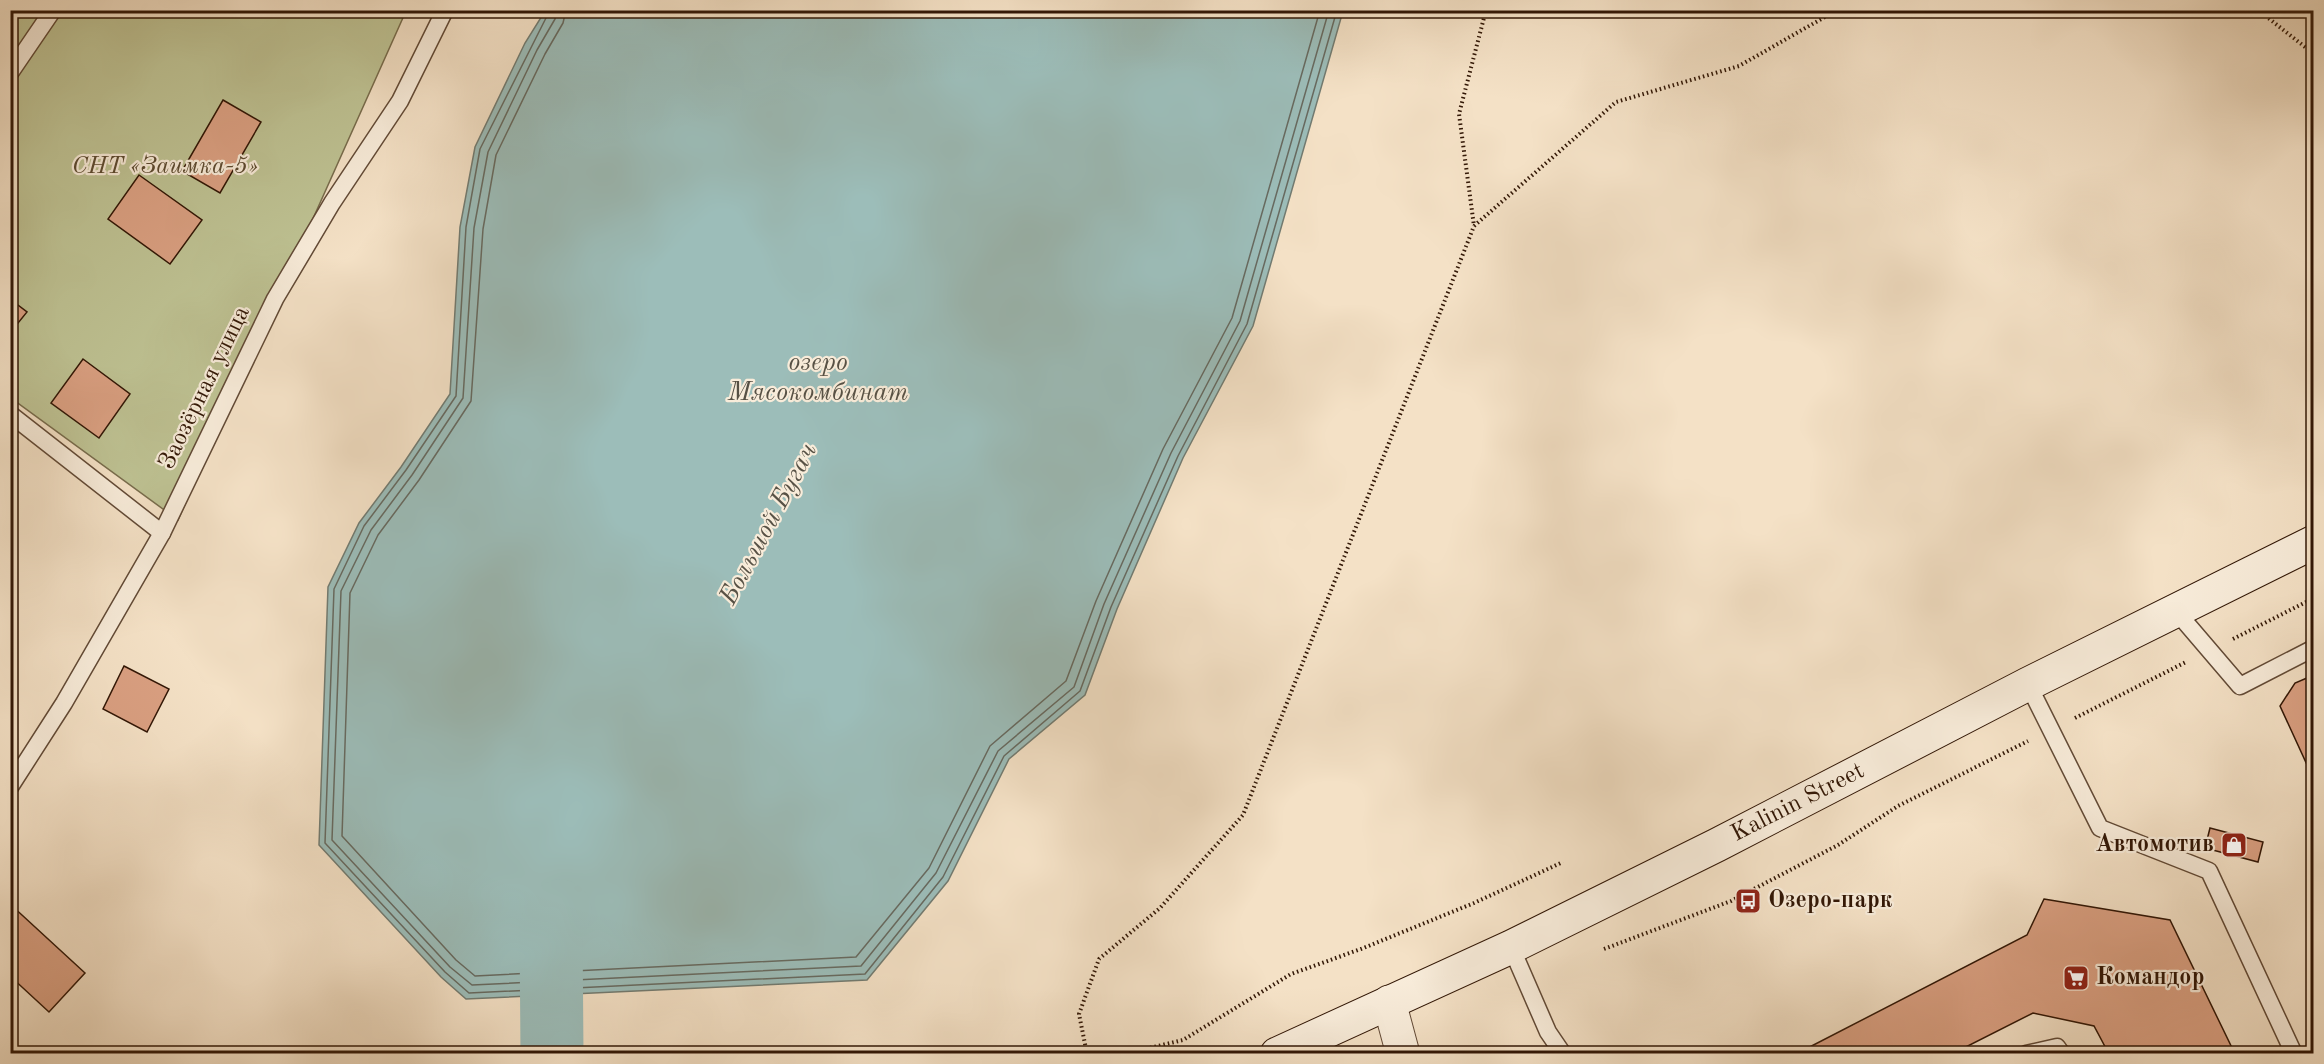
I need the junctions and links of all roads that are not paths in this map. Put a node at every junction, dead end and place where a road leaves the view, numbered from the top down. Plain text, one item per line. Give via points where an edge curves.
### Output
1 (53, 10) edge
2 (445, 10) edge
3 (10, 73) edge
4 (10, 414) edge
5 (162, 533) junction
6 (2313, 542) edge
7 (2175, 610) junction
8 (2313, 648) edge
9 (2028, 684) junction
10 (10, 787) edge
11 (1511, 947) junction
12 (1389, 1002) junction
13 (1278, 1053) edge
14 (1402, 1053) edge
15 (1563, 1053) edge
16 (2026, 1053) edge
17 (2062, 1053) edge
18 (2294, 1053) edge

1 - 3 lane
2 - 5 lane, Заозёрная улица via 399,101 275,299
4 - 5 lane
5 - 10 lane, Заозёрная улица via 64,703
6 - 7 main road, Kalinin Street
7 - 8 lane via 2240,686
7 - 9 main road, Kalinin Street
9 - 11 main road, Kalinin Street
9 - 18 lane via 2100,828 2209,871
11 - 12 main road, Kalinin Street
11 - 15 lane via 1548,1032
12 - 13 main road, Kalinin Street
12 - 14 main road
16 - 17 lane via 2057,1047

